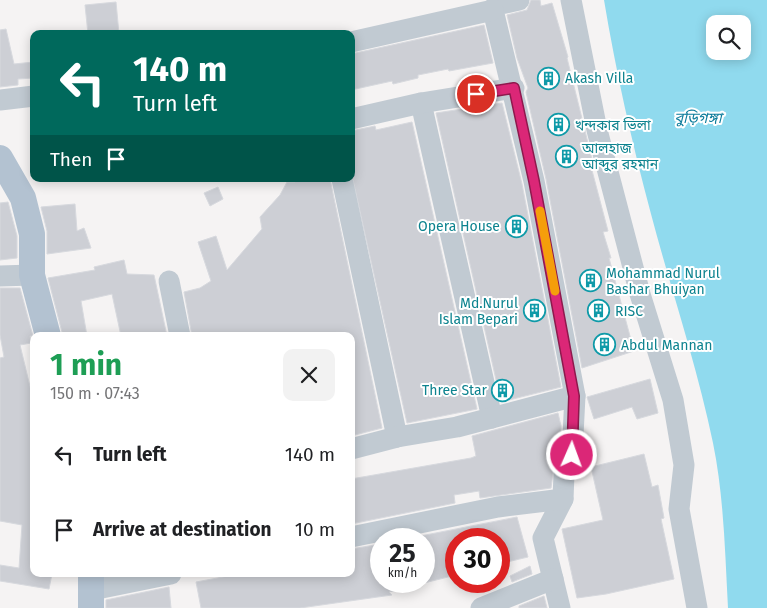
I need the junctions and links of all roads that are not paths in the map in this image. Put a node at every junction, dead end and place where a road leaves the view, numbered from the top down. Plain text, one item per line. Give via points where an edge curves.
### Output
1 (518, 0) edge
2 (571, 0) edge
3 (493, 10) junction
4 (355, 41) edge
5 (514, 88) junction
6 (30, 96) edge
7 (0, 100) edge
8 (421, 103) junction
9 (355, 118) edge
10 (0, 158) edge
11 (343, 182) edge
12 (32, 275) junction
13 (0, 276) edge
14 (168, 281) dead end
15 (47, 332) edge
16 (179, 332) edge
17 (574, 396) junction
18 (492, 418) junction
19 (397, 437) junction
20 (355, 448) edge
21 (563, 499) junction
22 (355, 536) edge
23 (157, 577) edge
24 (553, 579) junction
25 (91, 591) edge
26 (481, 608) edge
27 (560, 608) edge
28 (697, 608) edge

1 - 3 street via 496,5
2 - 28 street via 597,130 640,294 673,400 684,465 679,509
3 - 4 street
3 - 5 street
5 - 8 street
5 - 17 street
6 - 7 street
8 - 9 street
8 - 18 street
10 - 12 main road via 23,198 32,234
11 - 19 street
12 - 13 street
12 - 15 main road
14 - 16 street
17 - 18 street
17 - 21 street via 572,455 564,474
18 - 19 street
19 - 20 street
21 - 22 street via 498,507
21 - 24 street via 543,538
23 - 25 street
24 - 26 street
24 - 27 street

